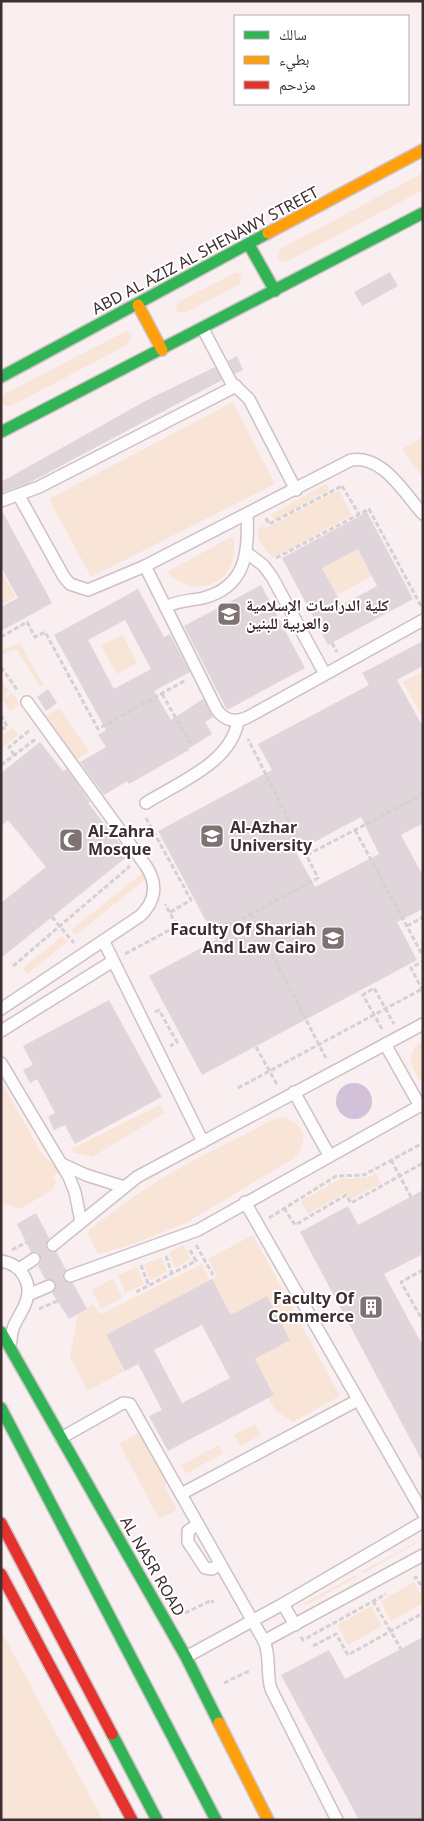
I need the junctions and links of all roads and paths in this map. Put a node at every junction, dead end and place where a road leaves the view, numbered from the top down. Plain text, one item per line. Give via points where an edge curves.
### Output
1 (423, 150) edge
2 (423, 213) edge
3 (249, 245) junction
4 (275, 291) junction
5 (138, 305) junction
6 (203, 329) junction
7 (162, 350) junction
8 (1, 377) edge
9 (236, 386) junction
10 (2, 430) edge
11 (332, 470) junction
12 (342, 486) junction
13 (296, 490) junction
14 (19, 496) junction
15 (1, 501) edge
16 (261, 508) junction
17 (359, 514) junction
18 (423, 514) edge
19 (247, 515) junction
20 (247, 553) junction
21 (263, 565) junction
22 (145, 566) junction
23 (166, 607) junction
24 (423, 609) edge
25 (423, 620) edge
26 (1, 637) edge
27 (332, 643) dead end
28 (335, 649) dead end
29 (1, 668) edge
30 (198, 673) junction
31 (325, 674) junction
32 (162, 694) junction
33 (27, 702) joint
34 (1, 715) edge
35 (238, 721) junction
36 (41, 722) junction
37 (1, 730) edge
38 (37, 738) dead end
39 (190, 744) dead end
40 (14, 754) junction
41 (1, 764) edge
42 (423, 794) edge
43 (146, 803) dead end
44 (151, 827) dead end
45 (355, 830) junction
46 (307, 855) junction
47 (129, 867) dead end
48 (166, 907) dead end
49 (169, 913) junction
50 (250, 914) junction
51 (52, 917) dead end
52 (423, 918) edge
53 (60, 926) junction
54 (407, 926) junction
55 (215, 933) dead end
56 (72, 940) dead end
57 (104, 942) junction
58 (423, 956) edge
59 (113, 961) junction
60 (423, 962) edge
61 (13, 966) dead end
62 (365, 987) dead end
63 (422, 990) edge
64 (368, 992) junction
65 (1, 1009) edge
66 (385, 1009) junction
67 (159, 1010) dead end
68 (374, 1015) junction
69 (175, 1024) dead end
70 (423, 1024) edge
71 (169, 1028) junction
72 (1, 1031) edge
73 (401, 1036) junction
74 (177, 1042) dead end
75 (387, 1043) junction
76 (319, 1044) junction
77 (256, 1046) dead end
78 (1, 1063) edge
79 (269, 1071) junction
80 (333, 1072) junction
81 (238, 1088) dead end
82 (289, 1095) junction
83 (421, 1105) edge
84 (203, 1142) junction
85 (423, 1143) edge
86 (329, 1155) junction
87 (391, 1160) junction
88 (423, 1163) edge
89 (62, 1164) junction
90 (400, 1176) junction
91 (124, 1187) junction
92 (411, 1197) dead end
93 (245, 1202) junction
94 (284, 1208) junction
95 (81, 1222) junction
96 (258, 1225) junction
97 (186, 1235) junction
98 (162, 1244) junction
99 (53, 1245) dead end
100 (136, 1251) junction
101 (34, 1259) dead end
102 (1, 1262) edge
103 (19, 1269) junction
104 (423, 1270) edge
105 (172, 1274) junction
106 (212, 1275) dead end
107 (70, 1276) dead end
108 (48, 1286) dead end
109 (149, 1286) junction
110 (136, 1292) dead end
111 (28, 1295) junction
112 (423, 1321) edge
113 (1, 1332) edge
114 (11, 1350) junction
115 (358, 1400) junction
116 (1, 1408) edge
117 (61, 1438) junction
118 (181, 1494) junction
119 (423, 1513) edge
120 (423, 1522) edge
121 (1, 1523) edge
122 (198, 1524) junction
123 (423, 1555) edge
124 (220, 1564) junction
125 (1, 1574) edge
126 (373, 1601) dead end
127 (213, 1603) dead end
128 (283, 1604) junction
129 (423, 1613) edge
130 (253, 1621) junction
131 (166, 1622) junction
132 (295, 1625) junction
133 (391, 1631) junction
134 (264, 1641) junction
135 (313, 1646) dead end
136 (401, 1649) dead end
137 (186, 1657) junction
138 (248, 1669) dead end
139 (204, 1693) junction
140 (132, 1820) edge
141 (157, 1820) edge
142 (216, 1820) edge
143 (268, 1820) edge
144 (337, 1820) edge

1 - 3 main road, ABD AL AZIZ AL SHENAWY STREET
2 - 4 main road
3 - 4 main road
3 - 5 main road, ABD AL AZIZ AL SHENAWY STREET
4 - 6 main road
5 - 7 main road
5 - 8 main road, ABD AL AZIZ AL SHENAWY STREET
6 - 7 main road
6 - 9 lane
7 - 10 main road
9 - 13 lane via 249,399
9 - 14 lane
11 - 12 path
11 - 13 lane
11 - 18 lane via 351,460 370,461 381,468
12 - 16 path via 270,524
12 - 17 path
13 - 16 lane
14 - 15 lane
14 - 22 lane via 70,584 88,590
16 - 19 lane
17 - 21 path
17 - 24 path via 369,508
19 - 20 lane
19 - 22 lane
20 - 21 lane
20 - 23 lane via 237,575 226,587 204,598 184,600
21 - 31 lane via 280,589
22 - 23 lane
23 - 30 lane
25 - 31 lane
26 - 32 path via 27,622 35,637 45,632 98,729
27 - 28 path
29 - 33 path
30 - 32 path
30 - 35 lane via 220,714
31 - 35 lane
32 - 39 path
33 - 36 lane
34 - 37 path via 7,726
35 - 43 lane via 235,737 221,756
35 - 46 path
36 - 40 path via 9,747
36 - 57 lane via 153,878 154,893 149,906
38 - 40 path
40 - 41 path
42 - 45 path
44 - 49 path via 191,900
45 - 46 path
45 - 54 path
46 - 50 path via 318,878
47 - 53 path
48 - 49 path
49 - 59 path via 177,926
50 - 55 path
50 - 76 path
51 - 53 path
52 - 54 path
53 - 56 path
53 - 61 path
54 - 58 path
57 - 59 lane
57 - 65 lane
59 - 72 lane
59 - 84 lane
60 - 63 path via 411,968
62 - 64 path
63 - 66 path
64 - 66 path via 374,988
64 - 68 path via 363,995
66 - 68 path
66 - 73 path
67 - 71 path
68 - 75 path
68 - 76 path
69 - 71 path
70 - 73 lane
71 - 74 path
73 - 75 lane
75 - 80 lane
75 - 83 lane
76 - 79 path
76 - 80 path
77 - 79 path
78 - 89 lane
79 - 81 path
79 - 82 path
80 - 82 lane
82 - 84 lane
82 - 86 lane
83 - 86 lane
84 - 91 lane
85 - 87 path
86 - 93 lane
87 - 90 path
87 - 94 path via 364,1175 336,1176
88 - 90 path
89 - 91 lane
89 - 95 lane via 75,1192
90 - 92 path
90 - 94 path via 351,1203 346,1195 295,1225
91 - 95 lane
93 - 96 lane
93 - 97 lane
94 - 96 path
95 - 99 lane
96 - 115 lane
97 - 98 lane
97 - 105 path via 196,1261
97 - 106 path
98 - 100 lane
98 - 105 path
100 - 107 lane
100 - 109 path
101 - 103 lane
102 - 103 lane
103 - 111 lane via 28,1284
104 - 112 path via 401,1282
105 - 109 path
108 - 111 lane
109 - 110 path
111 - 114 lane via 13,1326
113 - 114 main road, AL NASR ROAD
114 - 117 main road, AL NASR ROAD
115 - 118 lane
115 - 119 lane
116 - 142 main road
117 - 118 lane via 123,1403 129,1403
117 - 131 main road, AL NASR ROAD
118 - 122 lane
120 - 128 lane
121 - 141 main road
122 - 124 lane
122 - 124 lane via 188,1532 188,1542 202,1566 208,1569
123 - 132 lane
124 - 130 lane
125 - 140 main road
126 - 133 path
127 - 131 path via 212,1600
128 - 130 lane
128 - 132 lane
129 - 133 path
130 - 134 lane
130 - 137 lane
131 - 137 main road, AL NASR ROAD
132 - 134 lane
133 - 135 path via 348,1655 336,1634
133 - 136 path
134 - 144 lane via 271,1689
137 - 139 main road, AL NASR ROAD
138 - 139 path
139 - 143 main road, AL NASR ROAD

